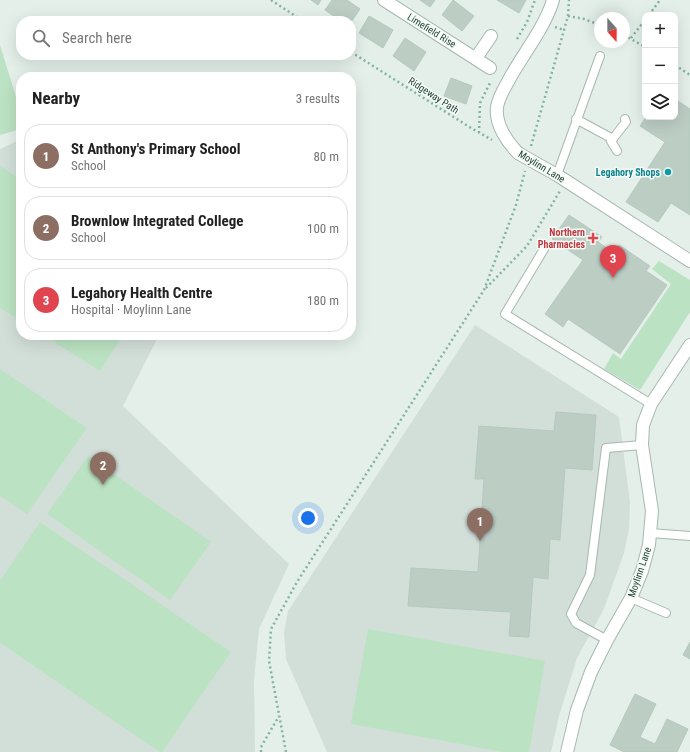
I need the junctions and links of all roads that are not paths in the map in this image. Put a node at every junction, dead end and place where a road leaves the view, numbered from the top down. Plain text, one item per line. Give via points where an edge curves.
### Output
1 (553, 0) edge
2 (387, 1) edge
3 (491, 36) dead end
4 (600, 56) dead end
5 (476, 58) junction
6 (490, 68) dead end
7 (576, 119) junction
8 (625, 119) dead end
9 (612, 139) junction
10 (617, 151) dead end
11 (562, 178) junction
12 (544, 249) dead end
13 (690, 261) edge
14 (690, 345) edge
15 (651, 404) junction
16 (642, 445) junction
17 (650, 533) junction
18 (690, 536) edge
19 (631, 598) junction
20 (666, 613) dead end
21 (607, 640) junction
22 (567, 752) edge

1 - 11 street, Moylinn Lane, bridge via 543,23 501,93 497,107 503,133 515,150
2 - 5 street, Limefield Rise
3 - 5 street
4 - 7 lane
5 - 6 street, Limefield Rise
7 - 9 lane
7 - 11 lane
8 - 9 lane via 626,122
9 - 10 lane
11 - 13 street, Moylinn Lane
12 - 15 lane via 505,314
14 - 15 street, Moylinn Lane
15 - 16 street, Moylinn Lane via 643,424
16 - 17 street, Moylinn Lane via 652,511
16 - 21 lane via 606,448 590,575 571,614 576,623
17 - 18 lane
17 - 19 street, Moylinn Lane via 646,558
19 - 20 lane
19 - 21 street, Moylinn Lane
21 - 22 street, Moylinn Lane via 591,672 577,710

